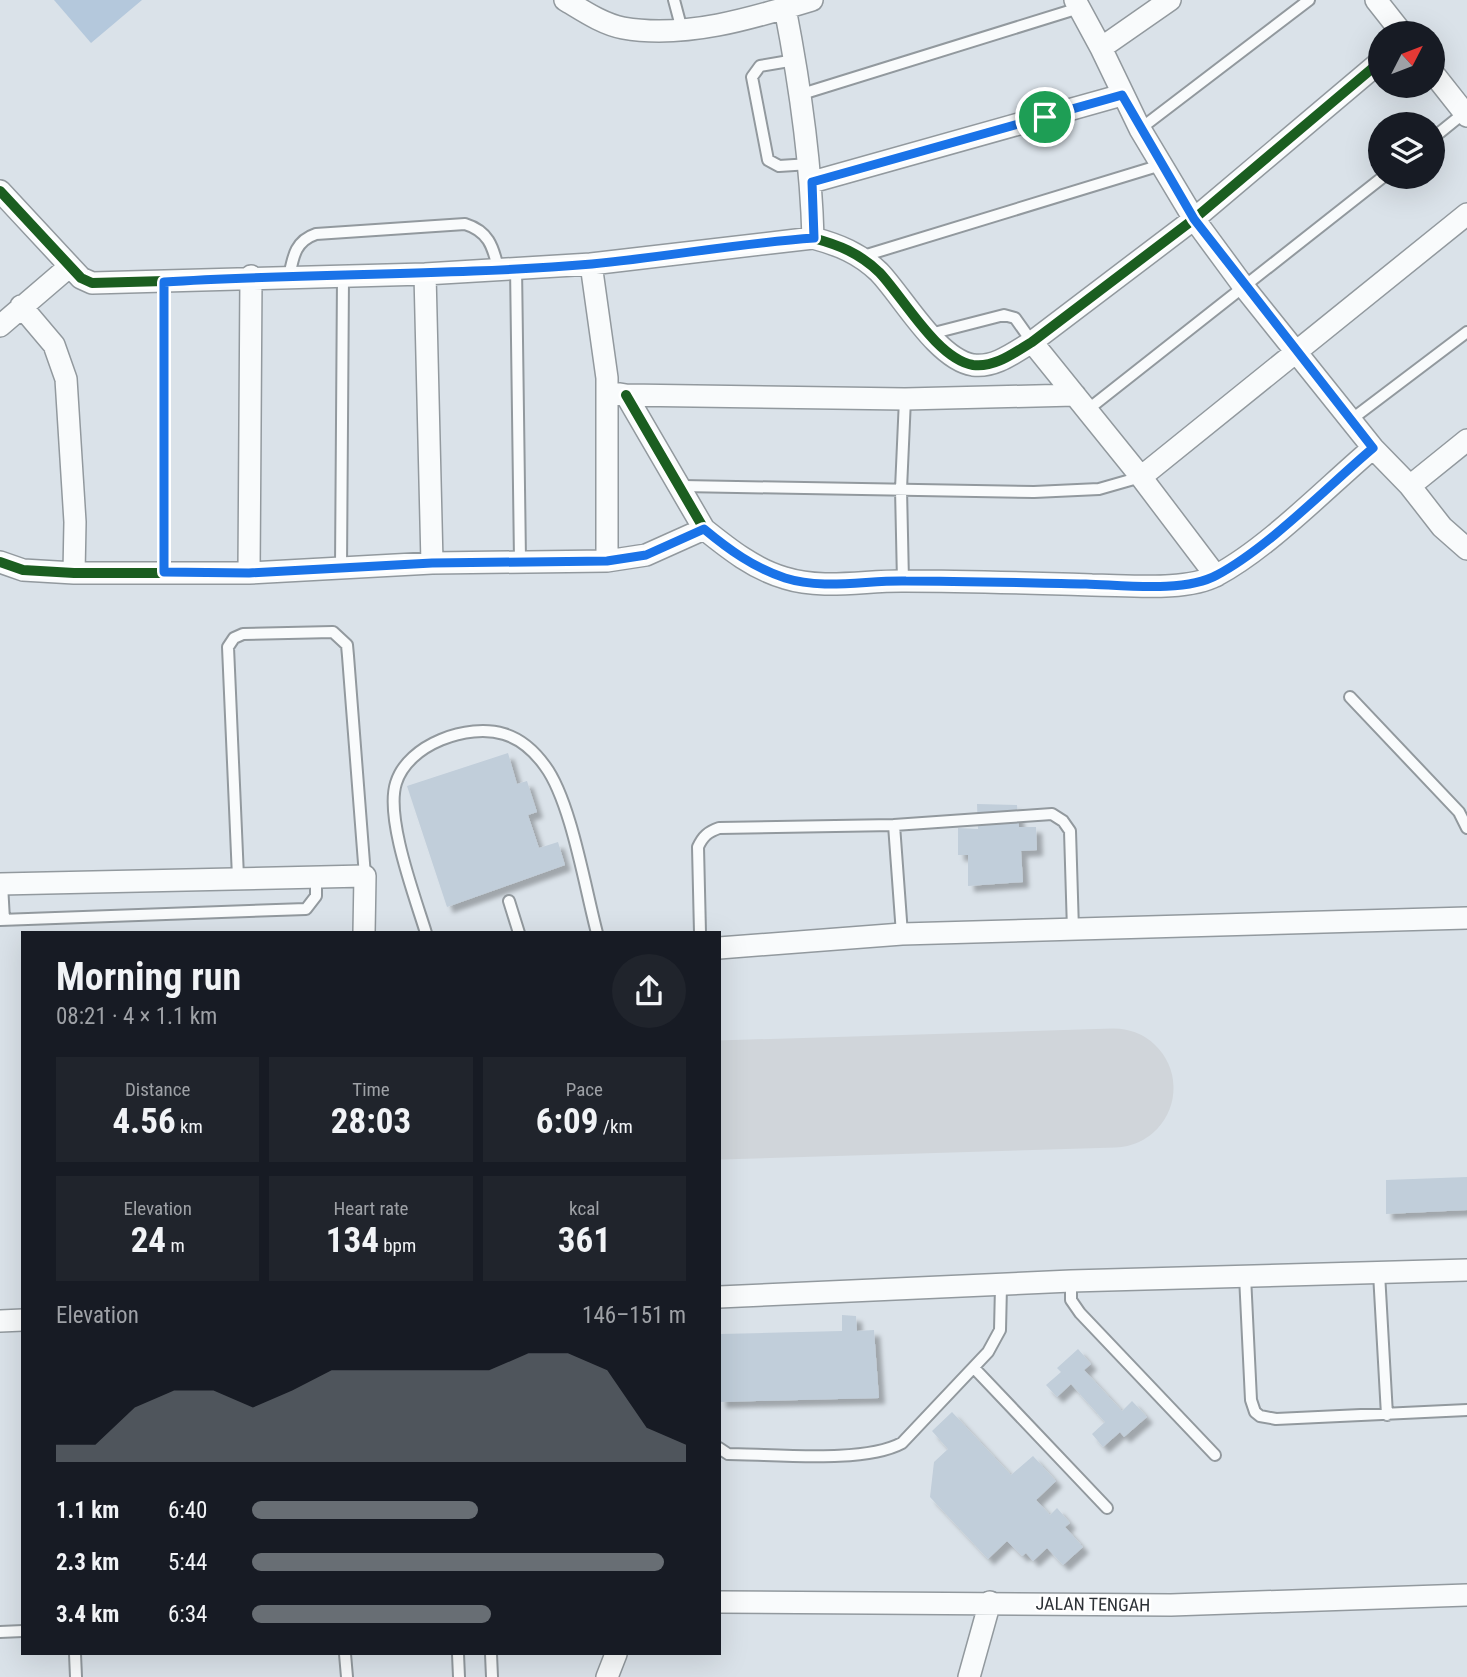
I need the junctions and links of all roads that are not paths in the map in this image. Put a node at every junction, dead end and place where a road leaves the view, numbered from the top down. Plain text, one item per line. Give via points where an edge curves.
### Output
1 (565, 0) edge
2 (674, 0) edge
3 (812, 0) edge
4 (1170, 0) edge
5 (1309, 0) edge
6 (1376, 0) edge
7 (1077, 4) edge
8 (785, 8) junction
9 (1393, 21) edge
10 (682, 30) junction
11 (1101, 48) junction
12 (795, 60) junction
13 (1368, 72) edge
14 (1446, 90) edge
15 (802, 94) junction
16 (1122, 95) junction
17 (1466, 115) edge
18 (1140, 129) junction
19 (1445, 130) edge
20 (1161, 165) junction
21 (811, 173) junction
22 (1369, 189) edge
23 (3, 199) edge
24 (1467, 214) edge
25 (1194, 219) junction
26 (814, 238) junction
27 (860, 257) junction
28 (591, 264) junction
29 (70, 266) junction
30 (507, 267) junction
31 (425, 274) junction
32 (251, 276) junction
33 (289, 276) junction
34 (343, 277) junction
35 (164, 282) junction
36 (1244, 287) junction
37 (21, 306) junction
38 (0, 326) edge
39 (1467, 332) edge
40 (930, 334) junction
41 (1032, 342) junction
42 (1297, 354) junction
43 (617, 394) junction
44 (905, 399) junction
45 (1080, 403) junction
46 (1352, 418) junction
47 (1467, 440) edge
48 (1373, 448) junction
49 (1141, 477) junction
50 (682, 486) junction
51 (1410, 486) junction
52 (901, 489) junction
53 (704, 529) junction
54 (1467, 549) edge
55 (520, 560) junction
56 (607, 561) junction
57 (0, 562) edge
58 (432, 563) junction
59 (341, 568) junction
60 (164, 572) junction
61 (74, 573) junction
62 (249, 573) junction
63 (1216, 576) junction
64 (903, 580) junction
65 (1350, 697) dead end
66 (894, 825) junction
67 (1467, 828) edge
68 (316, 876) junction
69 (365, 876) junction
70 (238, 877) junction
71 (1, 884) edge
72 (509, 901) dead end
73 (1467, 918) edge
74 (2, 920) edge
75 (1073, 930) junction
76 (364, 931) edge
77 (425, 931) edge
78 (518, 931) edge
79 (596, 931) edge
80 (700, 931) edge
81 (902, 934) junction
82 (721, 948) edge
83 (1467, 1270) edge
84 (1379, 1273) junction
85 (1245, 1276) junction
86 (1071, 1281) junction
87 (1001, 1286) junction
88 (721, 1297) edge
89 (21, 1320) edge
90 (0, 1321) edge
91 (975, 1369) junction
92 (1467, 1410) edge
93 (1387, 1415) junction
94 (721, 1449) edge
95 (1215, 1455) dead end
96 (1107, 1508) dead end
97 (1467, 1595) edge
98 (721, 1602) edge
99 (990, 1602) junction
100 (21, 1631) edge
101 (0, 1632) edge
102 (75, 1655) edge
103 (345, 1655) edge
104 (458, 1655) edge
105 (491, 1655) edge
106 (616, 1655) edge
107 (76, 1677) edge
108 (347, 1677) edge
109 (459, 1677) edge
110 (492, 1677) edge
111 (607, 1677) edge
112 (969, 1677) edge

1 - 10 street via 621,27
2 - 10 lane
3 - 8 street
4 - 11 street
5 - 18 lane
6 - 9 street
7 - 11 street
7 - 15 lane
8 - 10 street
8 - 12 street
11 - 16 street
12 - 15 street
12 - 21 lane via 760,66 751,77 768,160
13 - 25 street
14 - 17 street
15 - 21 street
16 - 18 street
16 - 21 street
17 - 19 lane
18 - 20 street
20 - 25 street
20 - 27 lane
21 - 26 street
22 - 36 lane
23 - 29 street
24 - 42 street
25 - 36 street
25 - 41 street
26 - 27 street via 848,248
26 - 28 street
27 - 40 street
28 - 30 street
28 - 43 street
29 - 35 street via 92,283
29 - 37 street
30 - 31 street
30 - 33 lane via 484,234 465,224 316,234 306,237 295,250
30 - 55 lane
31 - 34 street
31 - 58 street
32 - 33 street
32 - 35 street
32 - 62 street
33 - 34 street
34 - 59 lane
35 - 60 lane
36 - 42 street
36 - 45 lane
37 - 38 street
37 - 61 street via 54,345 66,379
39 - 46 lane
40 - 41 lane via 1004,315 1015,318
40 - 41 street via 973,365 996,362
41 - 45 street
42 - 46 street
42 - 49 street
43 - 44 street
43 - 50 street
43 - 56 street
44 - 45 street
44 - 52 lane
45 - 49 street
46 - 48 street
47 - 51 street
48 - 51 street
48 - 63 street
49 - 52 lane via 1082,491
49 - 63 street
50 - 52 lane
50 - 53 street
51 - 54 street via 1442,527
52 - 64 lane
53 - 56 street via 646,555
53 - 64 street via 732,552 786,579 816,583
55 - 56 street
55 - 58 street
57 - 61 street via 23,570
58 - 59 street
59 - 62 street
60 - 61 street
60 - 62 street
63 - 64 street via 1150,586
65 - 67 lane via 1460,813
66 - 75 lane via 1052,814 1070,831
66 - 80 lane via 711,831 698,847
66 - 81 lane
68 - 69 street
68 - 70 street
68 - 74 lane via 316,896 306,909
69 - 70 lane via 347,645 332,632 243,634 228,647
69 - 76 street
70 - 71 street
71 - 74 lane
72 - 78 lane
73 - 75 street
75 - 81 street
77 - 79 lane via 395,823 396,783 417,755 431,745 450,736 484,732 503,733 525,744 559,787
81 - 82 street
83 - 84 street
84 - 85 street
84 - 93 lane
85 - 86 street
85 - 93 lane via 1255,1412 1276,1419
86 - 87 street
86 - 95 lane via 1071,1300 1080,1313
87 - 88 street
87 - 91 lane via 1000,1330
89 - 90 street
91 - 94 lane via 902,1443 888,1451 728,1454
91 - 96 lane
92 - 93 lane
97 - 99 street, JALAN TENGAH via 1171,1605
98 - 99 street, JALAN TENGAH
99 - 112 street
100 - 101 lane
102 - 107 lane
103 - 108 lane
104 - 109 lane
105 - 110 lane
106 - 111 street

